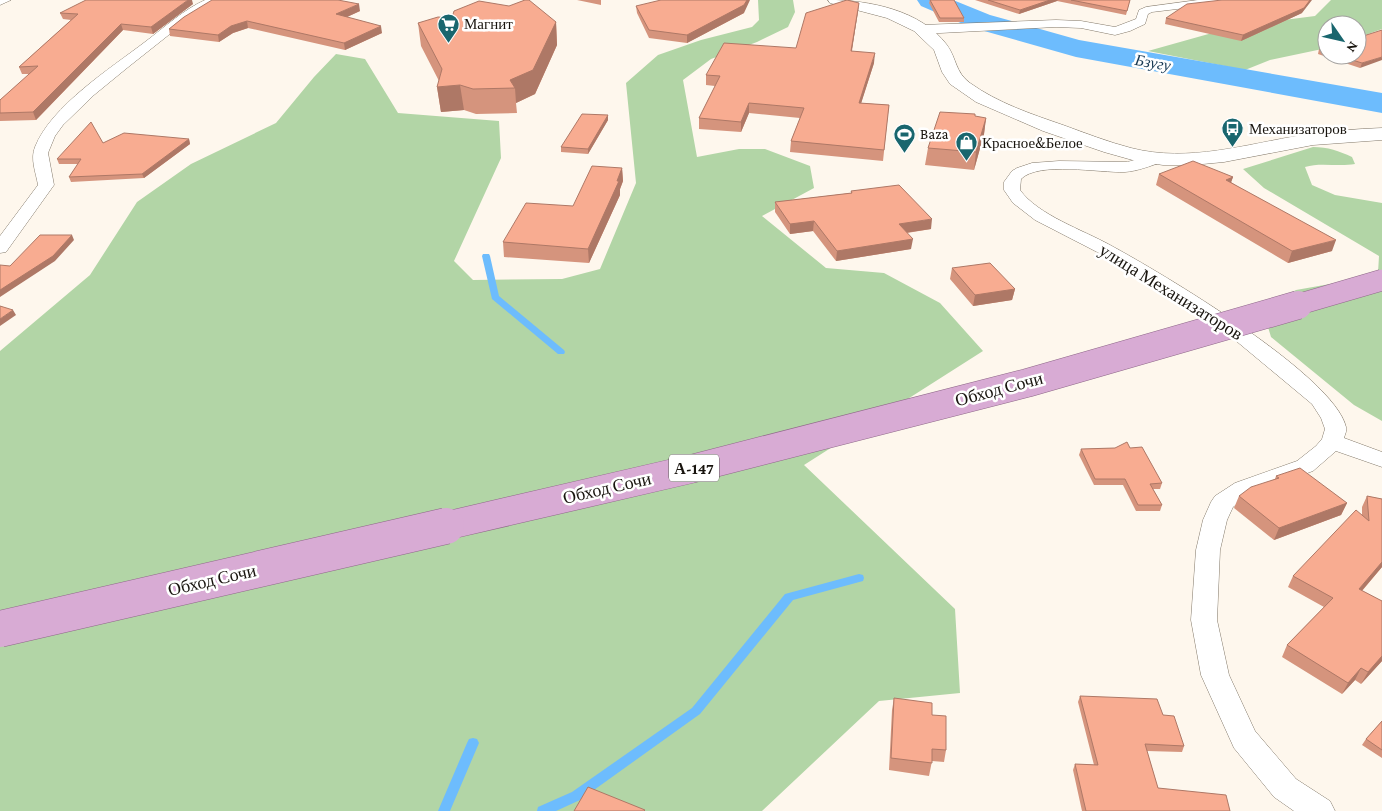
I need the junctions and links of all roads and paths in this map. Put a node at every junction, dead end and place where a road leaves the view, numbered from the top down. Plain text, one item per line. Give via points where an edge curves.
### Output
1 (5, 0) edge
2 (215, 0) edge
3 (835, 0) edge
4 (1227, 0) edge
5 (0, 2) edge
6 (921, 29) junction
7 (1382, 134) edge
8 (1156, 159) junction
9 (0, 248) edge
10 (1382, 280) edge
11 (1332, 441) junction
12 (1382, 460) edge
13 (0, 630) edge
14 (1319, 811) edge

1 - 5 street
2 - 9 street via 183,16 110,74 56,125 42,145 40,159 46,185
3 - 6 street via 886,13
4 - 6 street via 1150,9 1143,12 1142,21 1122,30 1096,29 1078,24
6 - 8 street via 939,46 951,73 981,97 1027,119
7 - 8 street via 1304,141 1210,158
8 - 11 street, улица Механизаторов via 1126,167 1031,169 1015,177 1012,190 1019,200 1041,216 1105,249 1230,326 1320,400 1336,430
10 - 13 highway, Обход Сочи / А-147, bridge via 1026,382 691,469
11 - 12 street
11 - 14 street via 1305,466 1243,488 1223,502 1214,520 1208,550 1204,620 1215,675 1244,739 1284,788

